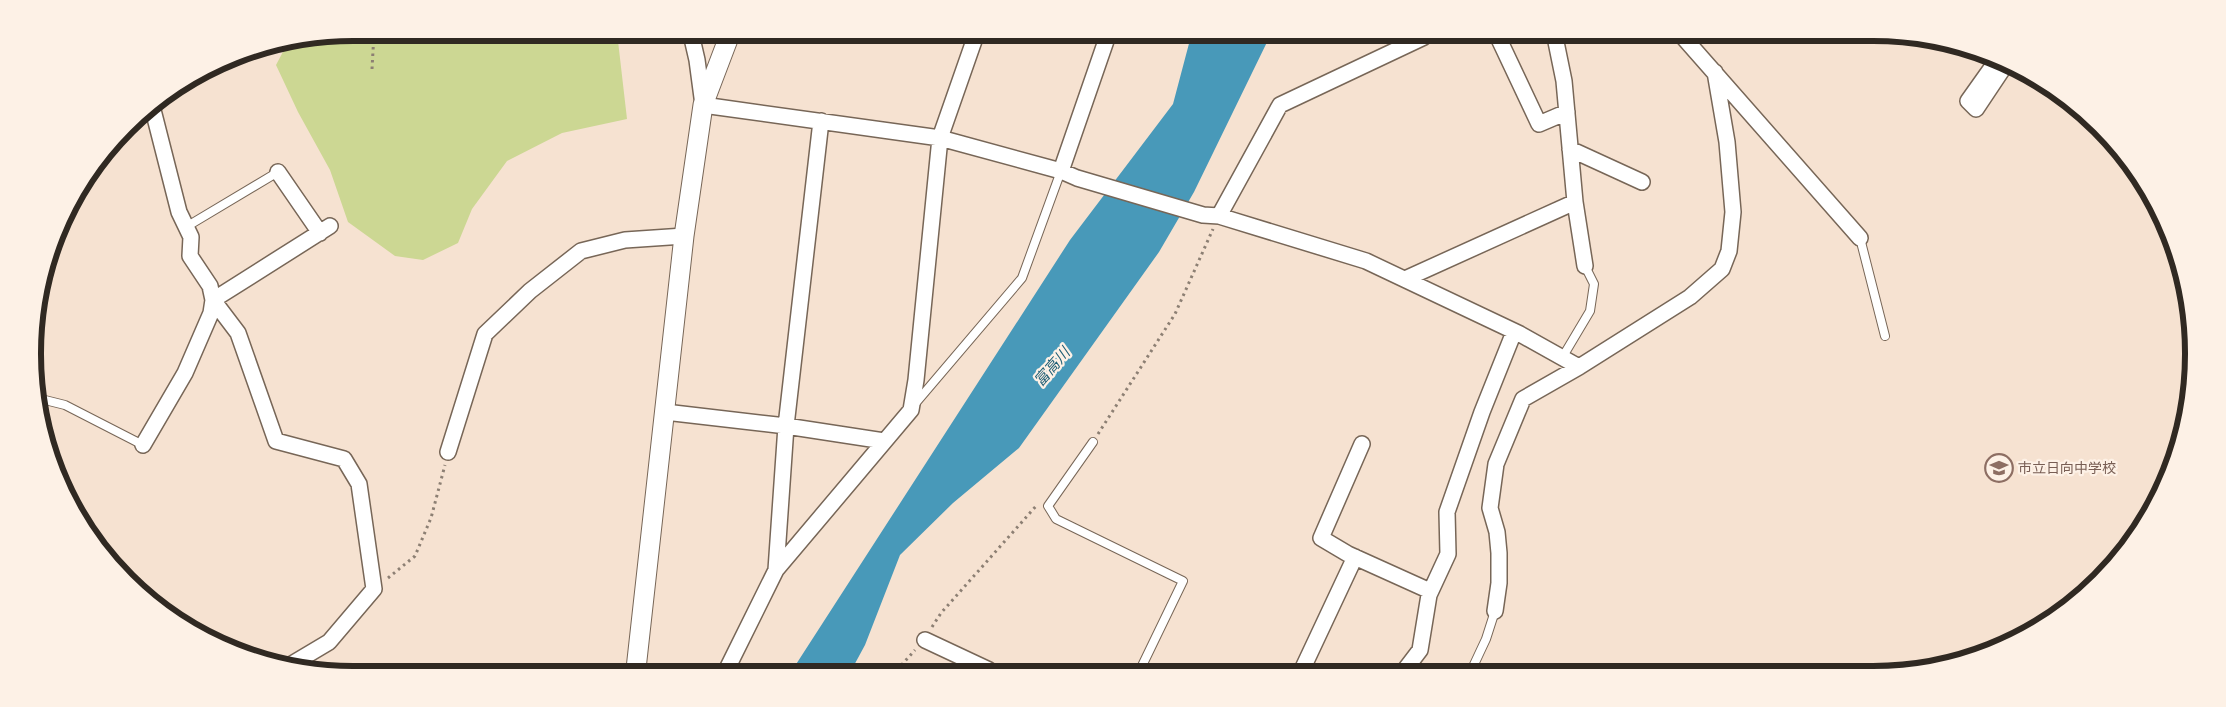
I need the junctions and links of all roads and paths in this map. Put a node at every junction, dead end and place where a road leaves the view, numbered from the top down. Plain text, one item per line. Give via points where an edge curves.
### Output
1 (374, 41) edge
2 (693, 41) edge
3 (727, 41) edge
4 (974, 41) edge
5 (1106, 41) edge
6 (1415, 41) edge
7 (1500, 41) edge
8 (1556, 41) edge
9 (1687, 41) edge
10 (1993, 66) edge
11 (372, 69) dead end
12 (2002, 69) edge
13 (1715, 72) junction
14 (703, 105) junction
15 (1567, 112) junction
16 (154, 114) edge
17 (821, 121) junction
18 (940, 138) junction
19 (1570, 148) junction
20 (1061, 171) junction
21 (278, 172) joint
22 (1642, 182) dead end
23 (1575, 202) junction
24 (1219, 216) junction
25 (186, 227) junction
26 (684, 236) junction
27 (1860, 238) joint
28 (1585, 266) joint
29 (1405, 279) junction
30 (213, 300) junction
31 (1514, 332) junction
32 (1885, 336) dead end
33 (1562, 358) junction
34 (1579, 367) junction
35 (45, 400) edge
36 (911, 410) junction
37 (665, 412) junction
38 (786, 426) junction
39 (884, 441) junction
40 (1093, 442) dead end
41 (1362, 444) dead end
42 (143, 445) joint
43 (448, 452) joint
44 (1356, 557) junction
45 (776, 570) junction
46 (374, 589) junction
47 (1430, 591) junction
48 (1495, 611) joint
49 (925, 640) dead end
50 (298, 661) edge
51 (636, 666) edge
52 (728, 666) edge
53 (980, 666) edge
54 (1142, 666) edge
55 (1304, 666) edge
56 (1408, 666) edge
57 (1473, 666) edge

1 - 11 path
2 - 14 street
3 - 14 street
4 - 18 street
5 - 20 street
6 - 24 street via 1280,104
7 - 15 street via 1539,124
8 - 15 street
9 - 13 street
10 - 12 street via 1968,101 1976,109
13 - 27 street
13 - 34 street via 1727,142 1733,212 1729,251 1722,269 1690,297
14 - 17 street
14 - 26 street
15 - 19 street
16 - 25 street via 179,212
17 - 18 street
17 - 38 street
18 - 20 street
18 - 36 street
19 - 22 street
19 - 23 street
20 - 24 street via 1204,215
20 - 36 lane via 1022,278
21 - 25 lane
21 - 30 street via 325,229
23 - 28 street
23 - 29 street
24 - 29 street via 1366,261
25 - 30 street via 190,237 190,256 210,286
26 - 37 street
26 - 43 street via 625,240 582,251 530,291 485,334
27 - 32 lane
28 - 33 lane via 1594,284 1590,311
29 - 31 street
30 - 42 street via 211,313 185,373
30 - 46 street via 238,333 276,442 344,459 359,484
31 - 33 street
31 - 47 street via 1447,512 1448,554
33 - 34 street
34 - 48 street via 1523,399 1496,464 1490,508 1499,553
35 - 42 lane via 65,405
36 - 39 street
37 - 38 street
37 - 51 street
38 - 39 street
38 - 45 street
39 - 45 street
40 - 54 lane via 1048,506 1056,519 1183,581
41 - 44 street via 1321,538
43 - 46 path via 431,518 415,556
44 - 47 street
44 - 55 street
45 - 52 street
46 - 50 street via 329,642
47 - 56 street via 1420,650
48 - 57 lane
49 - 53 street

